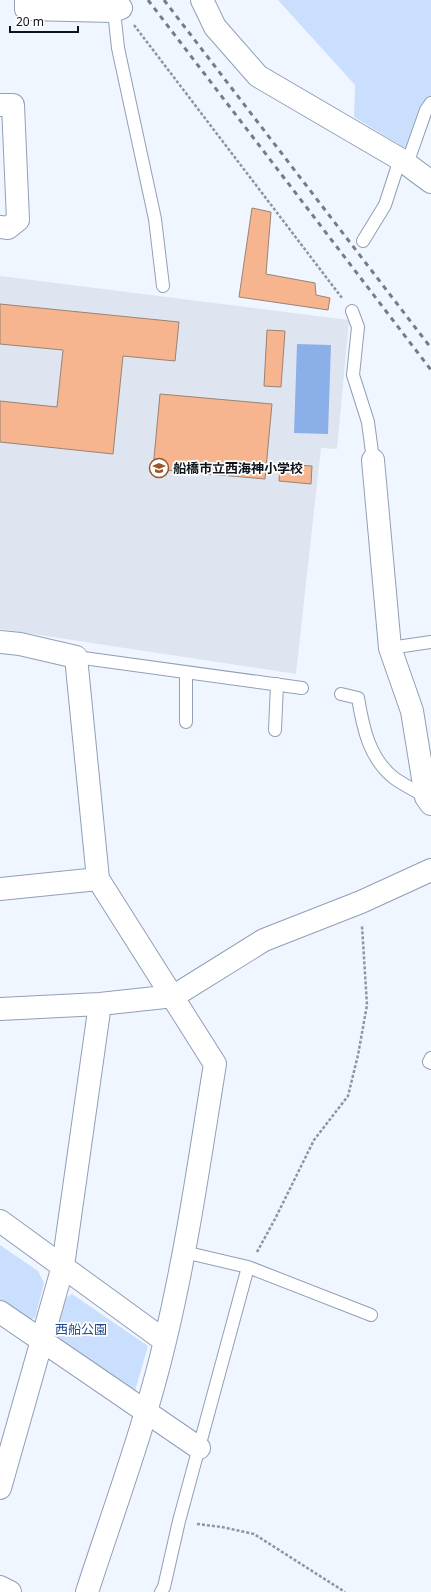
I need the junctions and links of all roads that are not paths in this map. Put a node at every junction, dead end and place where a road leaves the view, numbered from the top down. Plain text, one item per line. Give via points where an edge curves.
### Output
1 (26, 0) edge
2 (202, 0) edge
3 (118, 10) joint
4 (431, 103) edge
5 (0, 105) edge
6 (404, 161) junction
7 (431, 182) edge
8 (0, 227) edge
9 (363, 240) dead end
10 (163, 286) dead end
11 (352, 311) road end
12 (373, 460) joint
13 (0, 642) edge
14 (431, 642) edge
15 (390, 648) junction
16 (76, 657) junction
17 (186, 672) junction
18 (277, 684) junction
19 (302, 688) dead end
20 (341, 694) dead end
21 (186, 722) dead end
22 (275, 730) dead end
23 (429, 801) edge
24 (431, 870) edge
25 (98, 880) junction
26 (0, 889) edge
27 (174, 996) junction
28 (100, 1004) junction
29 (0, 1009) edge
30 (431, 1058) edge
31 (431, 1063) edge
32 (0, 1220) edge
33 (184, 1252) junction
34 (63, 1266) junction
35 (248, 1267) junction
36 (0, 1312) edge
37 (371, 1315) dead end
38 (42, 1340) junction
39 (165, 1341) junction
40 (146, 1411) junction
41 (199, 1448) junction
42 (0, 1488) edge
43 (0, 1587) edge
44 (10, 1592) edge
45 (87, 1592) edge
46 (162, 1592) edge

1 - 3 street via 26,9
2 - 6 street via 215,27 258,76
3 - 10 lane via 118,48 155,219
4 - 6 lane
5 - 8 street via 12,104 18,220 8,228
6 - 7 street
6 - 9 lane via 386,205
11 - 12 lane via 358,327 353,375 368,422
12 - 15 street
13 - 16 street
14 - 15 lane
15 - 23 street via 412,711
16 - 17 lane
16 - 25 street
17 - 18 lane
17 - 21 lane
18 - 19 lane
18 - 22 lane
20 - 23 lane via 358,698 364,729 374,755 394,778
24 - 27 street via 361,902 264,940
25 - 26 street
25 - 27 street
27 - 28 street
27 - 33 street via 216,1064
28 - 29 street
28 - 34 street
30 - 31 lane
32 - 34 street
33 - 35 lane
33 - 39 street
34 - 38 street
34 - 39 street
35 - 37 lane
35 - 41 lane
36 - 38 street
38 - 40 street
38 - 42 street
39 - 40 street
40 - 41 street
40 - 45 street
41 - 46 lane via 178,1521
43 - 44 street

